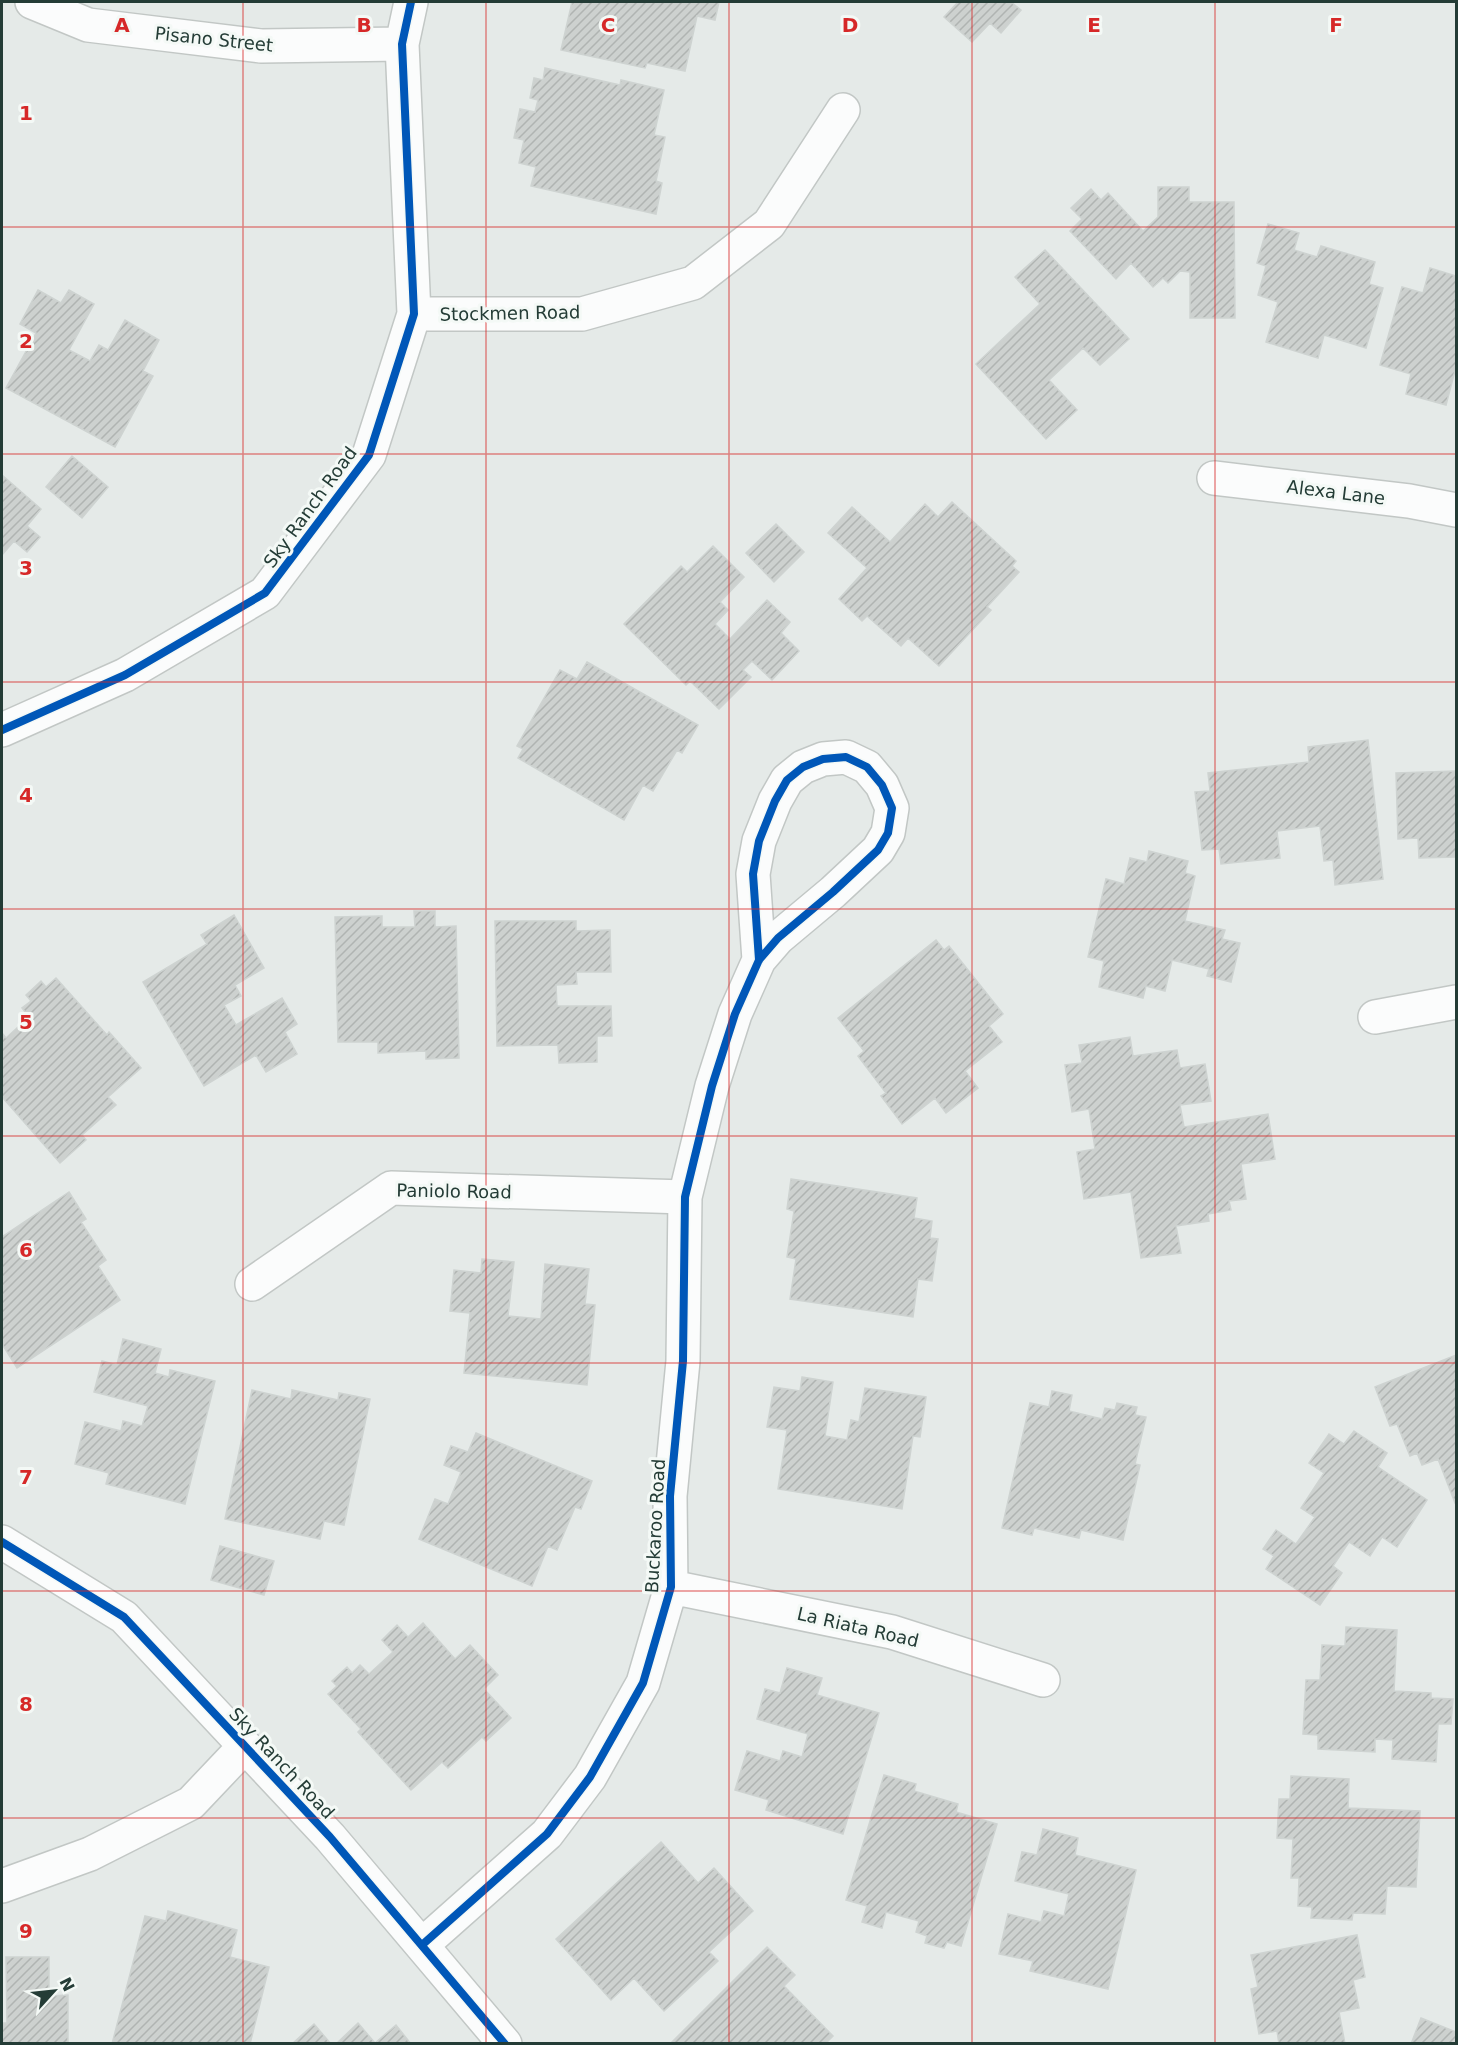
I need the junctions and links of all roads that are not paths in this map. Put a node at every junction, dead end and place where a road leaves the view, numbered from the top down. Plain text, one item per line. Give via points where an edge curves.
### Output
1 (32, 2) edge
2 (411, 2) edge
3 (402, 44) junction
4 (843, 110) dead end
5 (414, 314) junction
6 (1214, 478) dead end
7 (1456, 510) edge
8 (2, 730) edge
9 (759, 960) junction
10 (1456, 1002) edge
11 (1375, 1017) dead end
12 (685, 1197) junction
13 (252, 1284) dead end
14 (2, 1542) edge
15 (671, 1587) junction
16 (1043, 1680) dead end
17 (246, 1746) junction
18 (2, 1886) edge
19 (422, 1945) junction
20 (505, 2043) edge

1 - 3 street, Pisano Street via 88,25 261,46
2 - 3 street, Sky Ranch Road
3 - 5 street, Sky Ranch Road
4 - 5 street, Stockmen Road via 769,224 693,283 582,314
5 - 8 street, Sky Ranch Road via 369,455 265,593 125,675
6 - 7 street, Alexa Lane
9 - 9 street, Buckaroo Road via 753,874 759,841 779,794 787,780 803,767 823,759 846,757 867,767 882,785 892,808 888,833 878,850 778,938
9 - 12 street, Buckaroo Road via 735,1014 712,1086
10 - 11 street
12 - 13 street, Paniolo Road via 391,1188
12 - 15 street, Buckaroo Road via 683,1361 670,1496
14 - 17 street, Sky Ranch Road via 124,1617
15 - 16 street, La Riata Road via 892,1632
15 - 19 street, Buckaroo Road via 644,1683 590,1777 547,1834
17 - 18 street via 191,1803 90,1854
17 - 19 street, Sky Ranch Road
19 - 20 street, Sky Ranch Road

